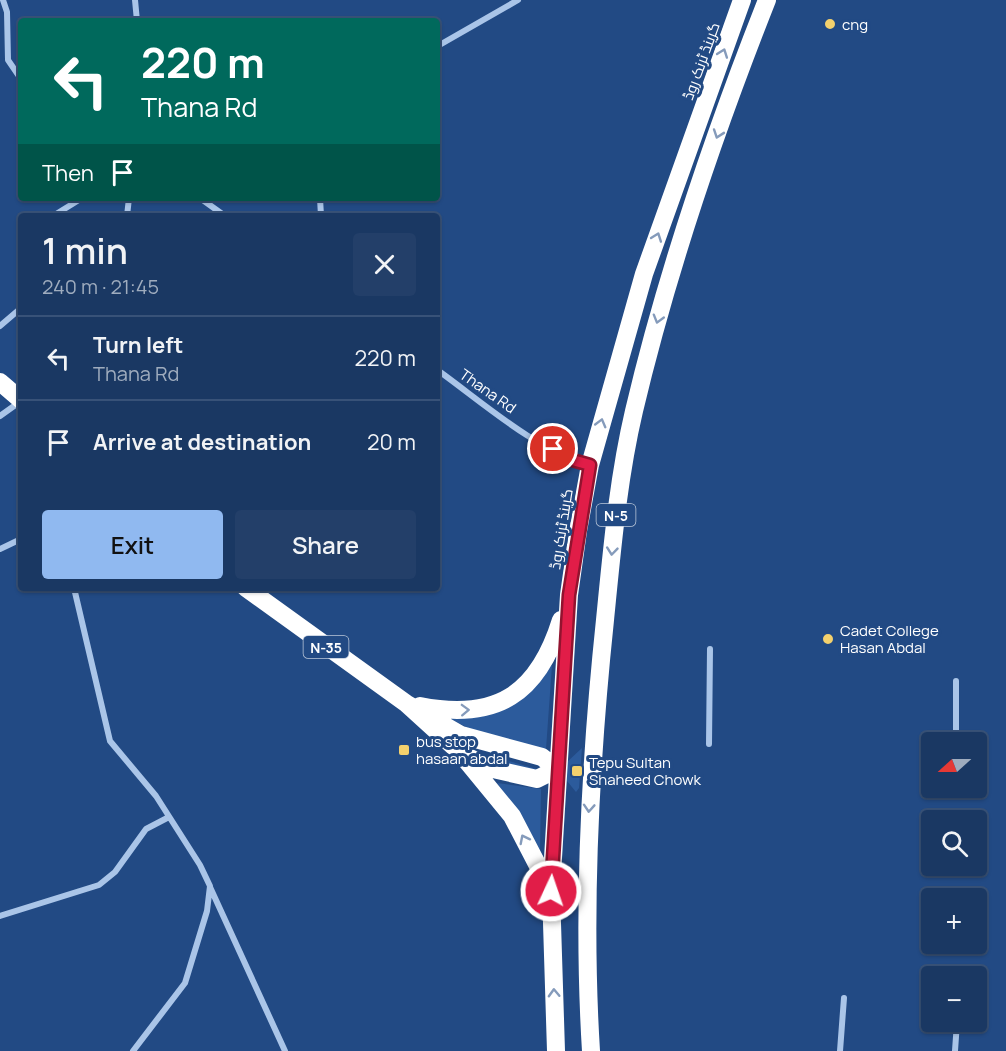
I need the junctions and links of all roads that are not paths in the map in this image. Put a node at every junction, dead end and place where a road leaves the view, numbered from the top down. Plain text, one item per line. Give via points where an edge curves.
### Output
1 (3, 0) edge
2 (135, 0) edge
3 (518, 0) edge
4 (742, 0) edge
5 (767, 0) edge
6 (137, 18) edge
7 (440, 45) edge
8 (8, 56) junction
9 (0, 59) edge
10 (18, 74) edge
11 (77, 201) edge
12 (204, 201) edge
13 (58, 213) edge
14 (221, 213) edge
15 (18, 311) edge
16 (0, 326) edge
17 (440, 372) edge
18 (0, 382) edge
19 (18, 397) edge
20 (18, 402) edge
21 (0, 416) edge
22 (590, 465) junction
23 (18, 540) edge
24 (0, 549) edge
25 (75, 591) edge
26 (250, 591) edge
27 (569, 595) junction
28 (710, 649) dead end
29 (956, 681) dead end
30 (407, 704) junction
31 (956, 732) edge
32 (709, 744) dead end
33 (462, 754) junction
34 (557, 769) junction
35 (170, 817) junction
36 (210, 886) junction
37 (551, 891) junction
38 (0, 916) edge
39 (844, 998) dead end
40 (956, 1032) edge
41 (133, 1051) edge
42 (285, 1051) edge
43 (556, 1051) edge
44 (591, 1051) edge
45 (840, 1051) edge
46 (955, 1051) edge

1 - 8 street
2 - 6 street
3 - 7 street
22 -> 4 highway, گرینڈ ٹرنک روڈ / N-5 via 644,274
5 -> 44 highway, N-5 via 677,255 633,414 616,516 587,842
8 - 9 street
8 - 10 street
11 - 13 street
12 - 14 street
15 - 16 street
17 - 22 street, Thana Rd via 541,442 569,459
18 - 19 highway
20 - 21 street
22 - 27 highway, گرینڈ ٹرنک روڈ / N-5
23 - 24 street
25 - 35 street via 110,741
26 - 30 highway, N-35
30 -> 27 highway via 446,711 480,710 516,696 542,666
27 - 34 highway, گرینڈ ٹرنک روڈ / N-5
28 - 32 street
29 - 31 street
30 - 33 highway, N-35
30 - 34 highway, N-35 via 461,735 542,757
33 - 34 highway, N-35 via 493,769 537,779
37 -> 33 highway via 512,816
34 - 37 highway, گرینڈ ٹرنک روڈ / N-5
35 - 36 street
35 - 38 street via 146,829 115,872 99,885
36 - 41 street via 207,911 185,983
36 - 42 street
43 -> 37 highway, گرینڈ ٹرنک روڈ / N-5
39 - 45 street
40 - 46 street

